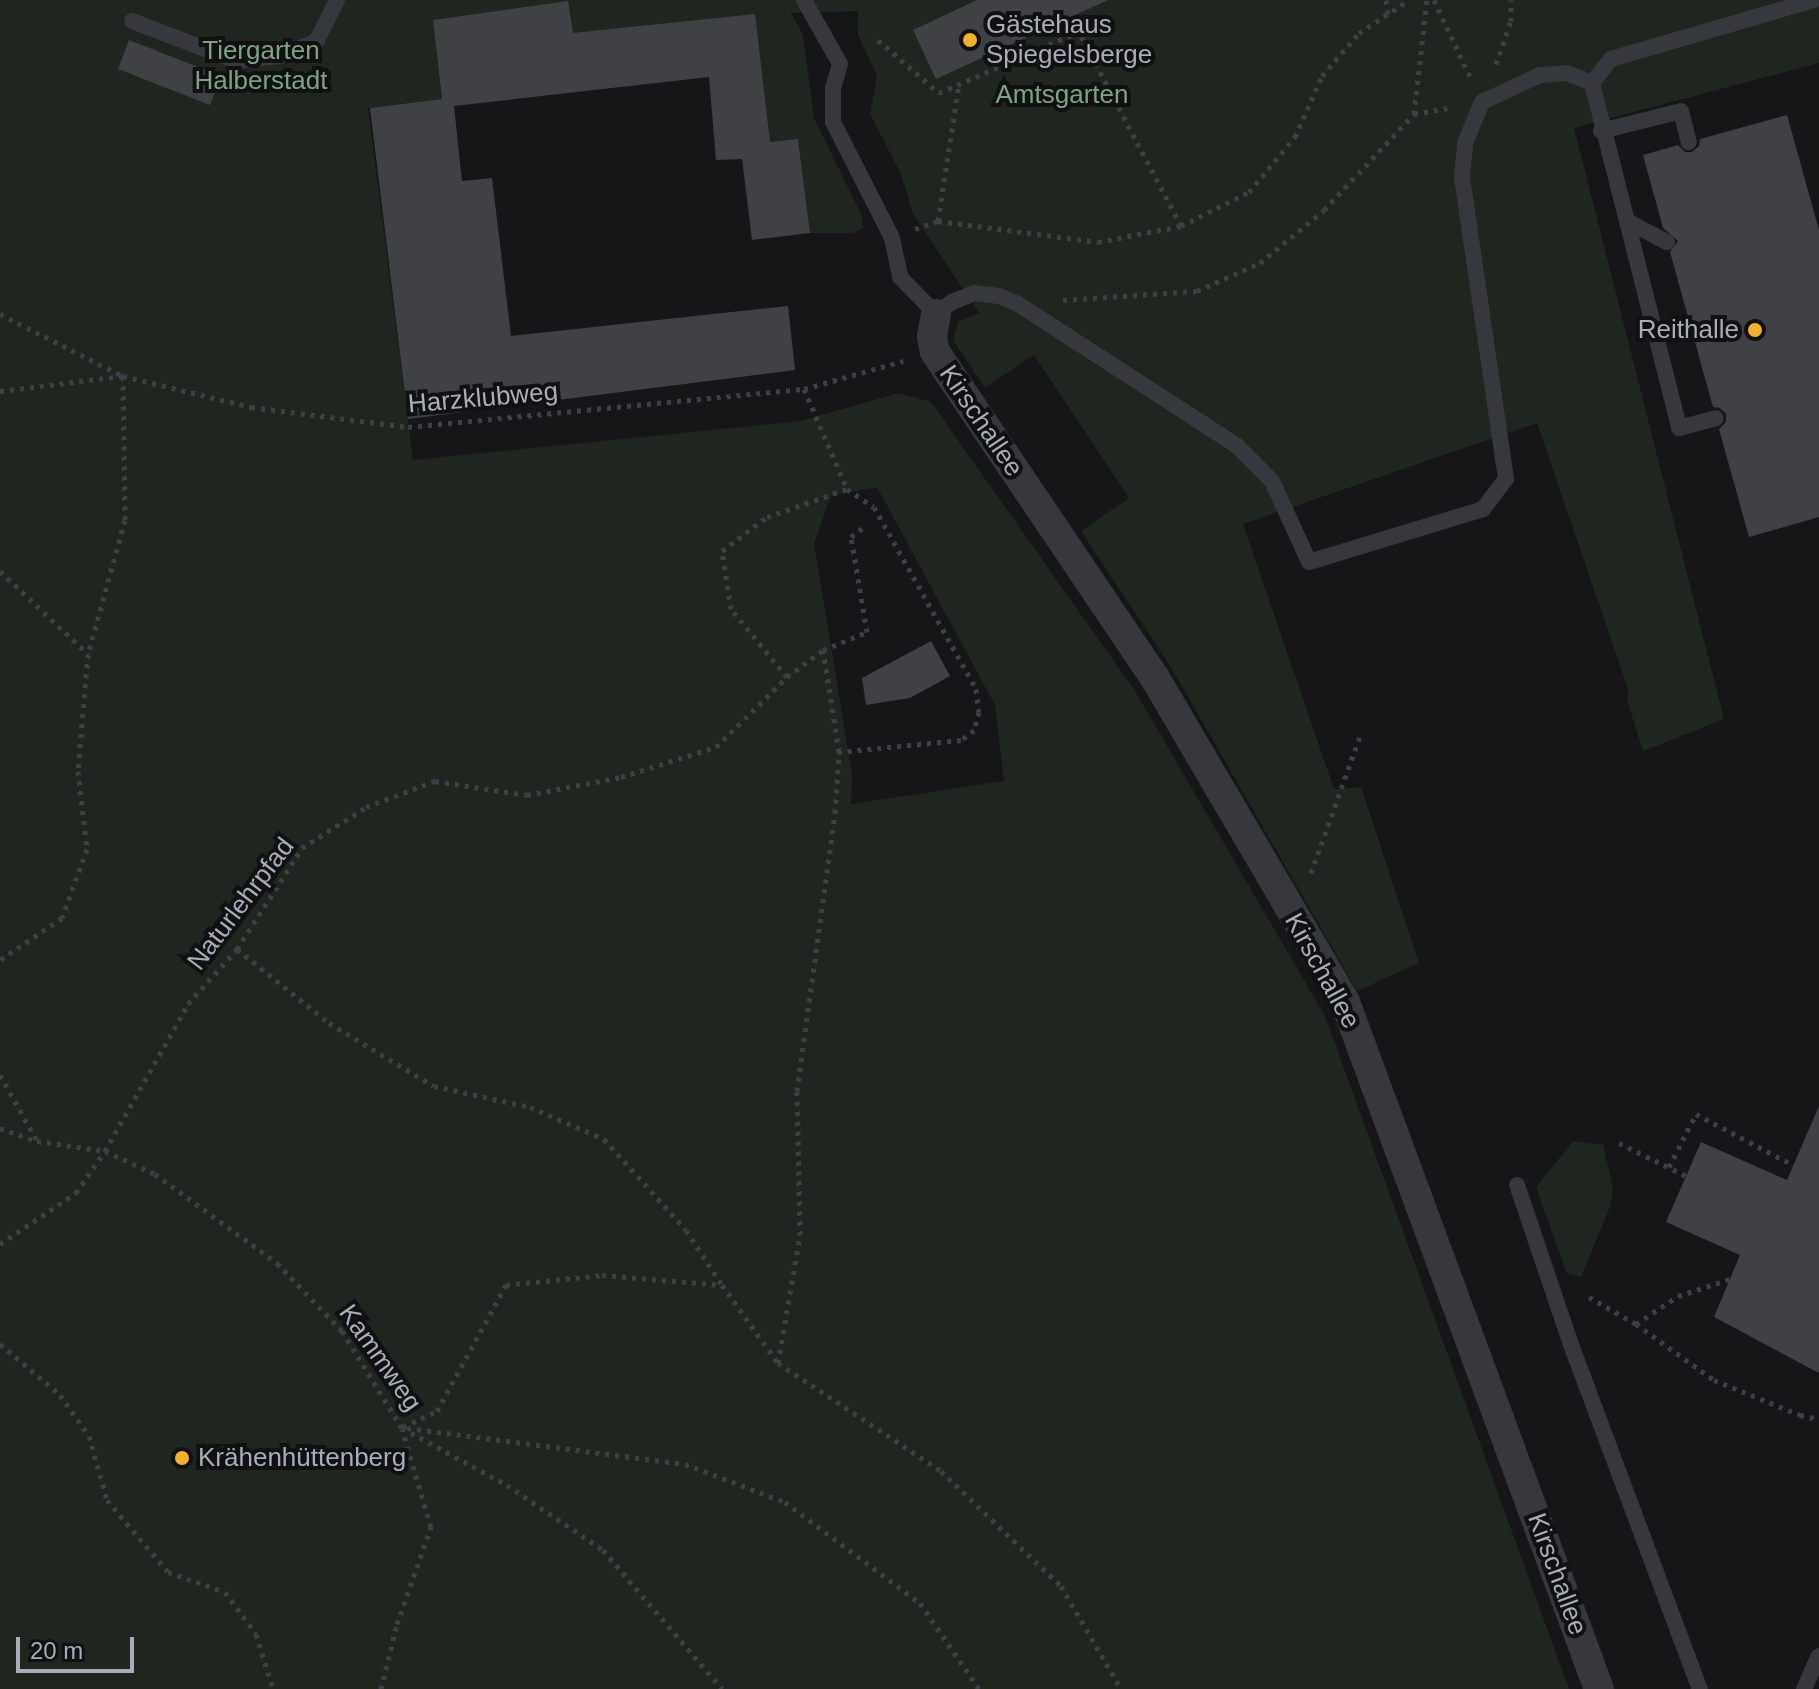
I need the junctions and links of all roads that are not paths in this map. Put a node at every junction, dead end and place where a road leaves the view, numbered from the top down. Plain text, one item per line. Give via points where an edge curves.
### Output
1 (337, 0) edge
2 (804, 0) edge
3 (1814, 0) edge
4 (132, 21) dead end
5 (1592, 83) junction
6 (1601, 131) junction
7 (1689, 142) dead end
8 (1629, 222) junction
9 (1667, 242) dead end
10 (936, 314) junction
11 (1716, 418) dead end
12 (1517, 1185) dead end
13 (1819, 1656) edge
14 (1599, 1689) edge
15 (1700, 1689) edge
16 (1804, 1689) edge

1 - 4 lane via 316,42 279,56 237,61
2 - 10 lane via 840,64 833,88 833,122 892,238 900,277
3 - 5 lane via 1611,59
5 - 6 lane
5 - 10 lane via 1567,73 1540,75 1482,102 1465,143 1462,179 1506,479 1483,509 1309,562 1272,481 1236,445 1018,304 974,293
6 - 7 lane via 1681,111
6 - 8 lane
8 - 9 lane
8 - 11 lane via 1679,428
10 - 14 street, Kirschallee via 935,352 1155,678 1345,1002
12 - 15 lane
13 - 16 lane

